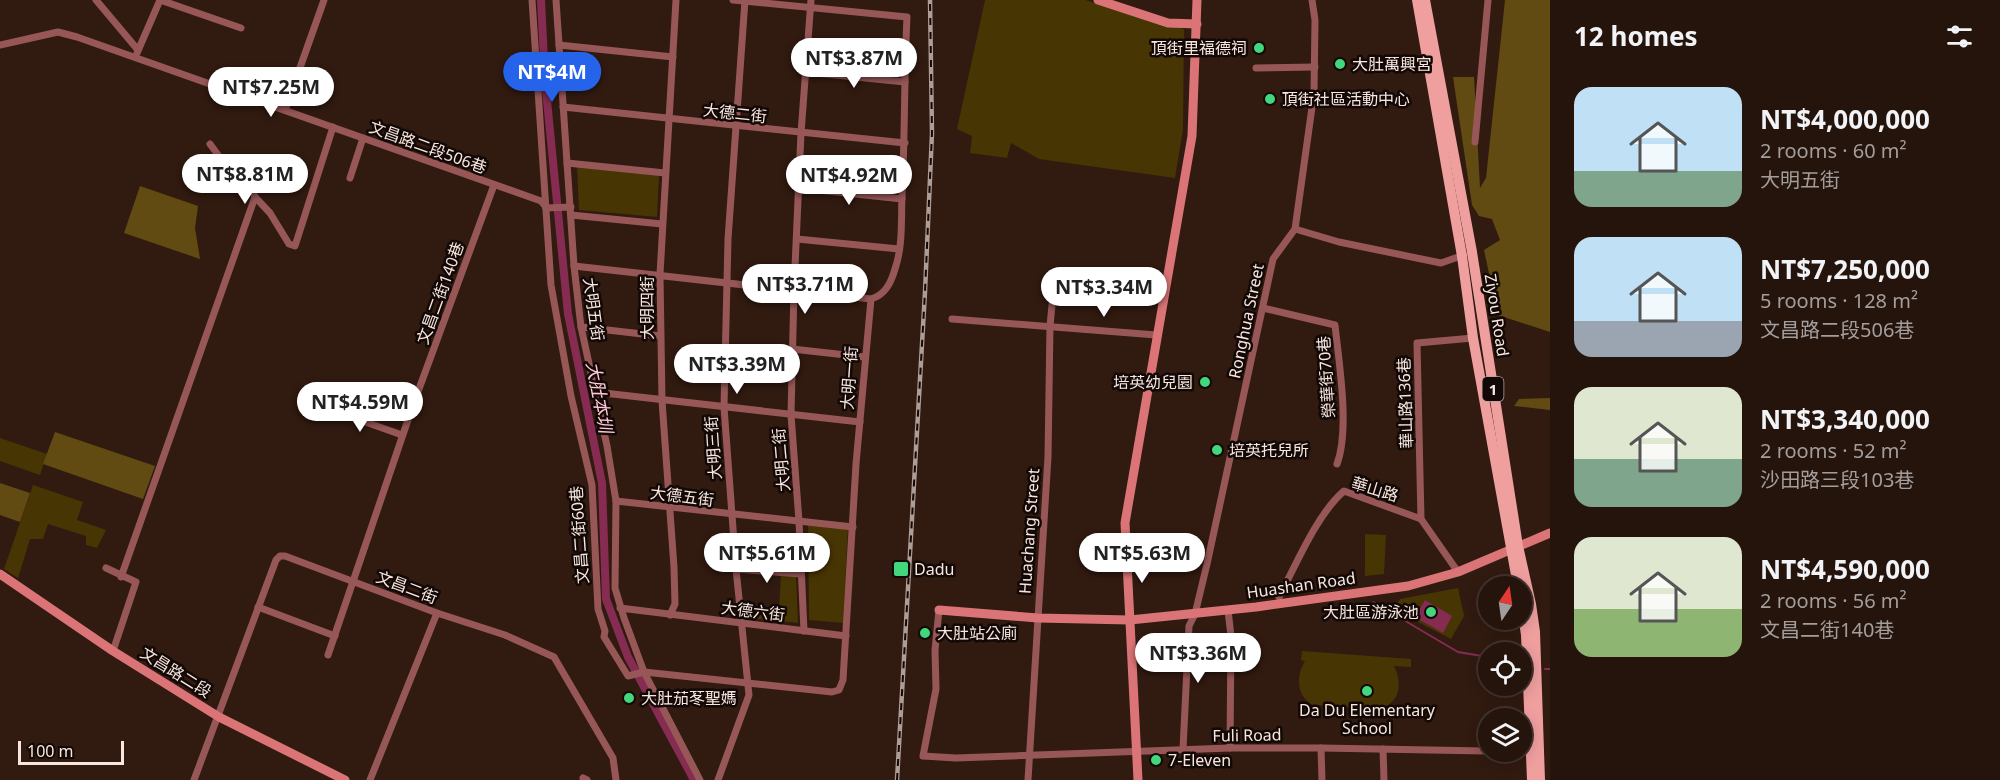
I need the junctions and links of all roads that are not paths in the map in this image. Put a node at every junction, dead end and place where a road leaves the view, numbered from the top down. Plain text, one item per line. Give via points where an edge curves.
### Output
1 (96, 0) edge
2 (160, 0) edge
3 (324, 0) edge
4 (532, 0) edge
5 (556, 0) edge
6 (676, 0) edge
7 (733, 0) edge
8 (811, 0) edge
9 (1098, 0) edge
10 (1118, 0) edge
11 (1197, 0) edge
12 (1312, 0) edge
13 (1417, 0) edge
14 (1425, 0) edge
15 (1488, 0) edge
16 (745, 1) edge
17 (811, 9) junction
18 (1169, 20) junction
19 (1197, 24) junction
20 (241, 28) dead end
21 (0, 45) edge
22 (559, 45) junction
23 (138, 50) junction
24 (673, 57) junction
25 (135, 59) junction
26 (1315, 67) junction
27 (1256, 68) dead end
28 (806, 72) junction
29 (905, 82) junction
30 (563, 107) junction
31 (285, 110) junction
32 (670, 119) junction
33 (735, 126) junction
34 (333, 128) junction
35 (801, 133) junction
36 (363, 138) junction
37 (1475, 142) dead end
38 (905, 143) junction
39 (210, 144) dead end
40 (567, 162) junction
41 (665, 173) junction
42 (350, 178) dead end
43 (494, 185) junction
44 (799, 188) junction
45 (255, 197) junction
46 (902, 199) junction
47 (546, 208) junction
48 (571, 211) junction
49 (662, 224) junction
50 (1295, 229) junction
51 (796, 239) junction
52 (900, 249) junction
53 (1467, 254) junction
54 (574, 266) junction
55 (660, 274) junction
56 (726, 281) junction
57 (1054, 284) dead end
58 (794, 290) junction
59 (871, 299) junction
60 (1263, 308) junction
61 (952, 319) dead end
62 (1050, 326) junction
63 (581, 327) junction
64 (1156, 335) junction
65 (660, 336) junction
66 (1473, 338) junction
67 (792, 349) junction
68 (864, 357) junction
69 (595, 392) junction
70 (662, 401) junction
71 (724, 407) junction
72 (326, 408) dead end
73 (791, 415) junction
74 (860, 422) junction
75 (402, 435) junction
76 (1337, 465) dead end
77 (616, 501) junction
78 (670, 507) junction
79 (732, 515) junction
80 (1421, 519) junction
81 (799, 521) junction
82 (853, 527) junction
83 (1550, 533) edge
84 (1515, 547) junction
85 (106, 568) dead end
86 (736, 569) junction
87 (1458, 572) junction
88 (0, 574) edge
89 (800, 574) junction
90 (1517, 576) edge
91 (121, 577) junction
92 (354, 582) junction
93 (1279, 597) dead end
94 (258, 607) junction
95 (621, 608) junction
96 (939, 610) joint
97 (1228, 610) junction
98 (437, 613) junction
99 (1195, 614) junction
100 (670, 615) junction
101 (1038, 618) junction
102 (1130, 620) junction
103 (741, 622) junction
104 (1525, 630) edge
105 (804, 631) junction
106 (335, 636) junction
107 (846, 636) junction
108 (113, 651) junction
109 (328, 655) dead end
110 (644, 672) junction
111 (748, 682) junction
112 (219, 717) junction
113 (1230, 748) junction
114 (1321, 748) junction
115 (1183, 749) junction
116 (1383, 749) junction
117 (1136, 752) junction
118 (1536, 752) junction
119 (1029, 756) junction
120 (194, 780) edge
121 (345, 780) edge
122 (370, 780) edge
123 (616, 780) edge
124 (700, 780) edge
125 (718, 780) edge
126 (1028, 780) edge
127 (1138, 780) edge
128 (1322, 780) edge
129 (1384, 780) edge
130 (1532, 780) edge
131 (1540, 780) edge

1 - 23 street
2 - 20 street
2 - 23 street
3 - 31 street
4 - 47 street, 文昌二街60巷
5 - 22 street, 大明五街
6 - 24 street, 大明四街
7 - 16 street
8 - 17 street, 大明二街
9 - 18 street
10 - 18 street
11 - 19 street
12 - 26 street, Ronghua Street
13 - 53 main road, Ziyou Road / 1
14 - 53 main road, Ziyou Road / 1
15 - 37 street
16 - 17 street
16 - 33 street, 大明三街
17 - 28 street, 大明二街
17 - 29 street via 907,17
18 - 19 street
19 - 64 street via 1192,136
21 - 25 street, 文昌路二段506巷 via 58,32
22 - 24 street
22 - 30 street, 大明五街
23 - 25 street
24 - 32 street, 大明四街
25 - 31 street, 文昌路二段506巷
26 - 27 street
26 - 50 street, Ronghua Street
28 - 29 street
28 - 35 street, 大明二街
29 - 38 street
30 - 32 street, 大德二街
30 - 40 street, 大明五街
31 - 34 street, 文昌路二段506巷
32 - 33 street, 大德二街
32 - 41 street, 大明四街
33 - 35 street, 大德二街
33 - 56 street, 大明三街
34 - 36 street, 文昌路二段506巷
34 - 45 street via 295,246 289,244
35 - 38 street, 大德二街
35 - 44 street, 大明二街
36 - 42 street
36 - 43 street, 文昌路二段506巷
38 - 46 street
39 - 45 street
40 - 41 street
40 - 48 street, 大明五街
41 - 49 street, 大明四街
43 - 47 street, 文昌路二段506巷 via 541,201
43 - 75 street, 文昌二街140巷
44 - 46 street
44 - 51 street, 大明二街
45 - 91 street
46 - 52 street
47 - 48 street
47 - 110 street, 文昌二街60巷 via 551,285 592,485 598,609 606,631 604,637 628,676
48 - 49 street
48 - 54 street, 大明五街
49 - 55 street, 大明四街
50 - 53 street via 1441,263
50 - 60 street, Ronghua Street via 1273,259
51 - 52 street
51 - 58 street, 大明二街
52 - 59 street via 884,292
53 - 66 main road, Ziyou Road / 1
53 - 84 main road, Ziyou Road / 1
54 - 55 street
54 - 63 street, 大明五街
55 - 56 street
55 - 65 street, 大明四街
56 - 58 street
56 - 71 street, 大明三街
57 - 62 street, Huachang Street
58 - 59 street
58 - 67 street, 大明二街
59 - 68 street, 大明一街
60 - 76 street, 榮華街70巷 via 1335,325 1342,424
60 - 99 street, Ronghua Street
61 - 62 street
62 - 64 street
62 - 101 street, Huachang Street via 1048,457
63 - 65 street
63 - 69 street, 大明五街
64 - 102 street via 1125,523
65 - 70 street, 大明四街
66 - 80 street, 華山路136巷 via 1418,343
66 - 84 main road, Ziyou Road / 1
67 - 68 street
67 - 73 street, 大明二街
68 - 74 street, 大明一街
69 - 70 street
69 - 77 street, 大明五街
70 - 71 street
70 - 78 street, 大明四街
71 - 73 street
71 - 79 street, 大明三街
72 - 75 street
73 - 74 street
73 - 81 street, 大明二街
74 - 82 street, 大明一街
75 - 92 street, 文昌二街140巷
77 - 78 street, 大德五街
77 - 95 street, 大明五街 via 615,588
78 - 79 street, 大德五街
78 - 100 street, 大明四街 via 675,604
79 - 81 street, 大德五街
79 - 86 street, 大明三街
80 - 87 street
80 - 93 street, 華山路 via 1344,491 1333,500
81 - 82 street, 大德五街
81 - 89 street, 大明二街
82 - 107 street, 大明一街
83 - 84 street, Huashan Road
84 - 87 street, Huashan Road
84 - 90 main road, Ziyou Road / 1
84 - 118 main road, Ziyou Road / 1 via 1535,632
85 - 91 street
86 - 89 street
86 - 103 street, 大明三街
87 - 97 street, Huashan Road via 1408,586
88 - 108 street, 文昌路二段
89 - 105 street, 大明二街
91 - 108 street via 136,582
92 - 94 street, 文昌二街 via 280,556
92 - 98 street, 文昌二街
92 - 106 street, 文昌二街140巷
94 - 106 street
94 - 112 street, 文昌二街
95 - 100 street, 大德六街
95 - 110 street, 大明五街
96 - 101 street, Huashan Road
96 - 119 street, Fuli Road via 936,689 923,756
97 - 99 street, Huashan Road
97 - 113 street via 1232,636
98 - 122 street
98 - 123 street, 文昌二街 via 505,635 554,657 613,758
99 - 102 street, Huashan Road
99 - 115 street, Ronghua Street via 1189,626
100 - 103 street, 大德六街
101 - 102 street, Huashan Road
101 - 119 street, Huachang Street
102 - 117 street
103 - 105 street, 大德六街
103 - 111 street, 大明三街
104 - 118 main road, Ziyou Road / 1
105 - 107 street, 大德六街
106 - 109 street, 文昌二街140巷
107 - 111 street, 大明一街 via 839,690
108 - 112 street, 文昌路二段
110 - 111 street
110 - 124 street, 大明五街
111 - 125 street, 大明三街 via 749,695
112 - 120 street, 文昌二街
112 - 121 street, 文昌路二段
113 - 114 street, Fuli Road
113 - 115 street, Fuli Road
114 - 116 street, Fuli Road
114 - 128 street
115 - 117 street, Fuli Road
116 - 118 street, Fuli Road
116 - 129 street
117 - 119 street, Fuli Road
117 - 127 street
118 - 130 main road, Ziyou Road / 1
118 - 131 main road, Ziyou Road / 1
119 - 126 street, Huachang Street

